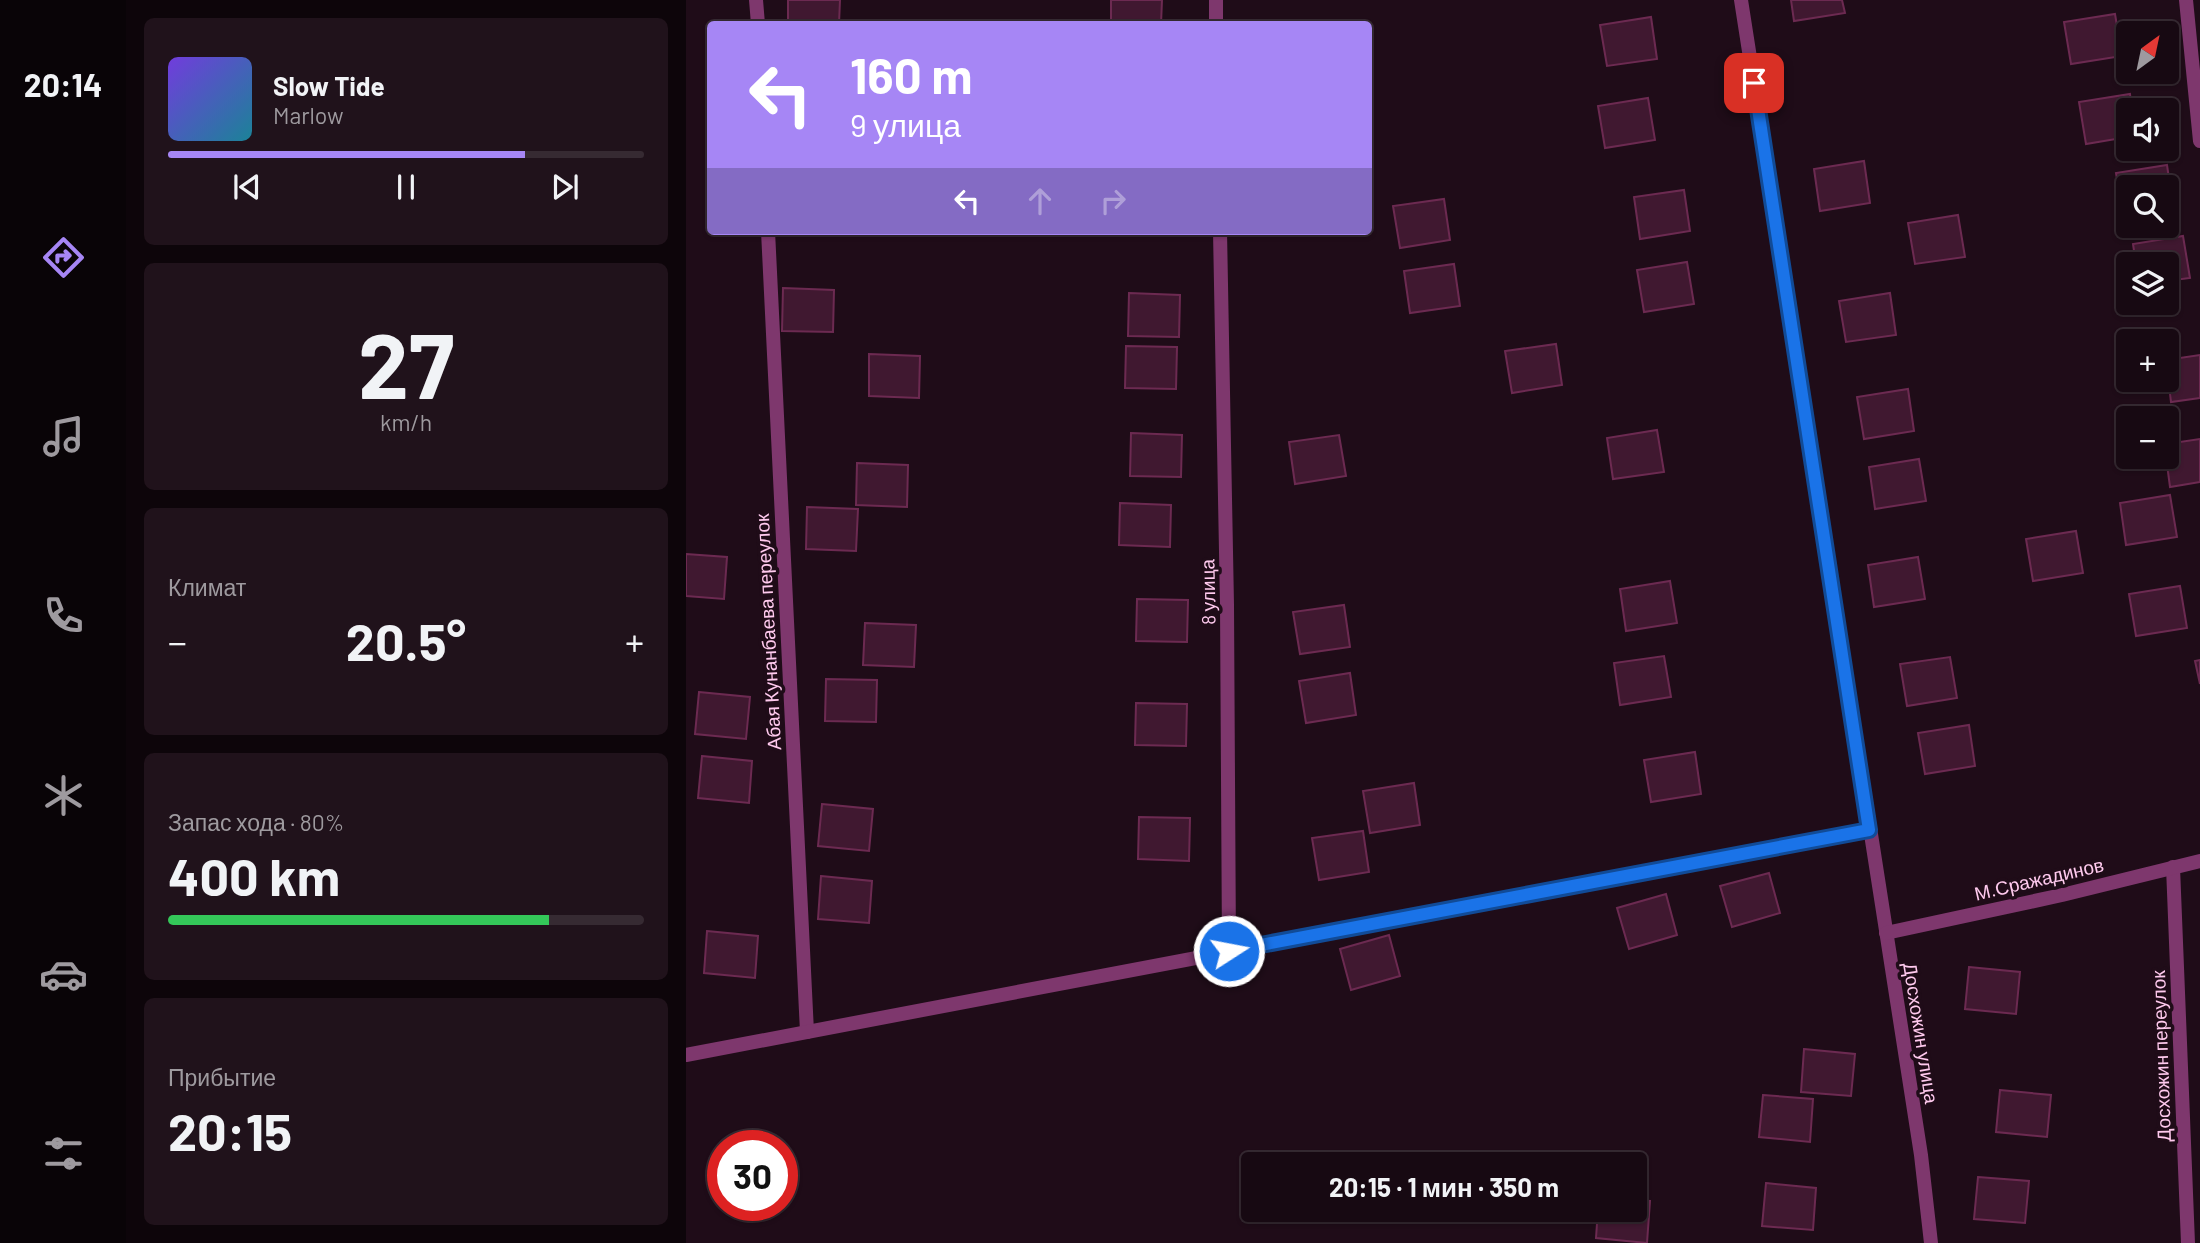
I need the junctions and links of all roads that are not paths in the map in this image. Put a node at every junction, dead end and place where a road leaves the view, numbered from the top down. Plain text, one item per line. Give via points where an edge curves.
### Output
1 (756, 0) edge
2 (1216, 0) edge
3 (1741, 0) edge
4 (2186, 0) edge
5 (758, 21) edge
6 (1216, 21) edge
7 (2200, 141) edge
8 (768, 235) edge
9 (1220, 235) edge
10 (1869, 830) junction
11 (2200, 861) edge
12 (2173, 867) junction
13 (1886, 933) junction
14 (1229, 951) junction
15 (807, 1031) junction
16 (686, 1055) edge
17 (1931, 1243) edge
18 (2188, 1243) edge

1 - 5 street
2 - 6 street
3 - 10 street, Досхожин улица
4 - 7 street
8 - 15 street, Абая Кунанбаева переулок
9 - 14 street, 8 улица
10 - 13 street, Досхожин улица
10 - 14 street
11 - 12 street, М.Сражадинов
12 - 13 street, М.Сражадинов
12 - 18 street, Досхожин переулок
13 - 17 street, Досхожин улица
14 - 15 street
15 - 16 street

